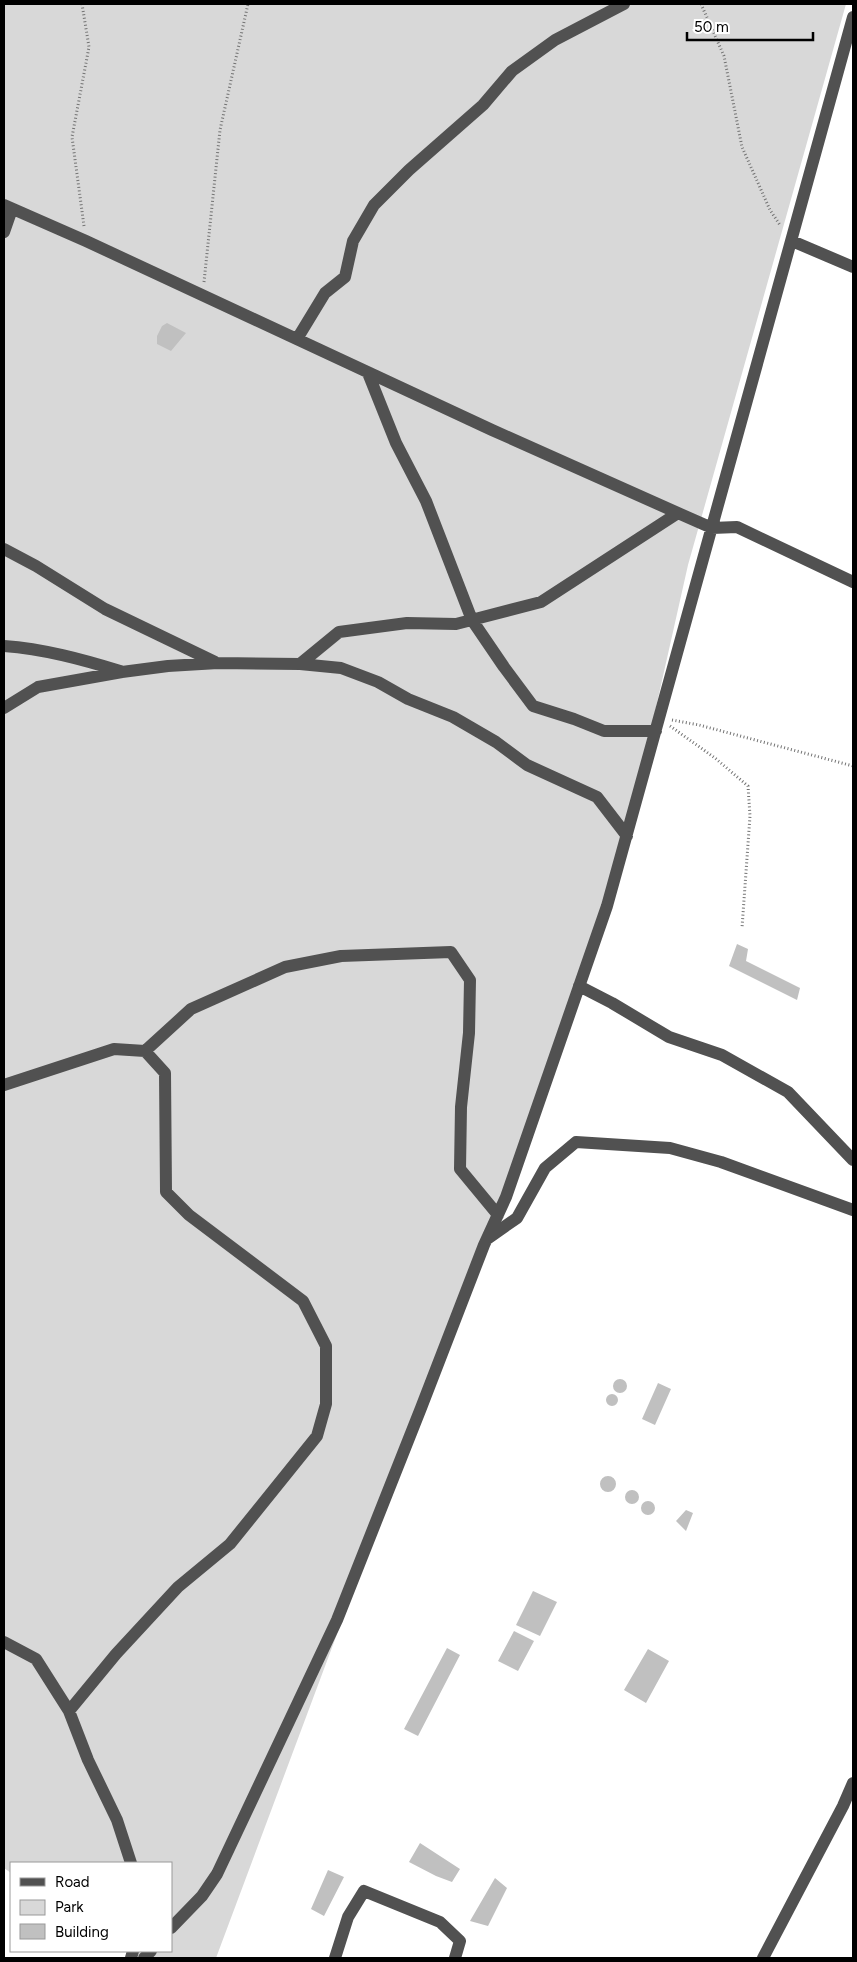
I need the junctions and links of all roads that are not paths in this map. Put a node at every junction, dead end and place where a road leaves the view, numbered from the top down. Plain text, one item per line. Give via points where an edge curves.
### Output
1 (624, 4) edge
2 (853, 17) edge
3 (8, 207) edge
4 (4, 232) edge
5 (792, 241) junction
6 (853, 267) edge
7 (297, 339) junction
8 (368, 373) junction
9 (678, 513) junction
10 (712, 528) junction
11 (4, 549) edge
12 (853, 582) edge
13 (4, 646) edge
14 (218, 663) junction
15 (300, 664) junction
16 (122, 672) junction
17 (4, 708) edge
18 (658, 724) junction
19 (627, 836) junction
20 (579, 986) junction
21 (145, 1051) junction
22 (4, 1085) edge
23 (853, 1160) edge
24 (853, 1210) edge
25 (498, 1215) junction
26 (486, 1239) junction
27 (4, 1642) edge
28 (69, 1711) junction
29 (853, 1783) edge
30 (848, 1808) edge
31 (131, 1862) edge
32 (172, 1927) edge
33 (335, 1958) edge
34 (455, 1958) edge
35 (763, 1958) edge

1 - 7 street via 555,40 512,71 483,105 374,205 352,241 345,277 324,293
2 - 5 street
3 - 4 street
3 - 7 street
5 - 6 street
5 - 10 street
7 - 8 street
8 - 9 street
8 - 18 street via 396,443 426,500 472,620 533,706 604,731
9 - 10 street
9 - 15 street via 541,602 456,624 407,624 339,632
10 - 12 street via 737,527
10 - 18 street
11 - 14 street via 105,609
13 - 16 street via 71,656
14 - 15 street
14 - 16 street
15 - 19 street via 341,668 453,717 527,765 597,797
16 - 17 street via 38,687
18 - 19 street
19 - 20 street
20 - 23 street via 668,1037 722,1055 788,1092
20 - 25 street
21 - 22 street via 114,1049
21 - 25 street via 191,1009 285,967 341,956 451,952 470,980 460,1169
21 - 28 street via 165,1073 166,1192 189,1215 303,1302 326,1346 326,1404 317,1436 230,1544 178,1587
24 - 26 street via 721,1162 670,1148 576,1142 545,1168 517,1218
25 - 26 street
26 - 32 street via 337,1620 217,1874 202,1896
27 - 28 street via 36,1658
28 - 31 street via 117,1820
29 - 30 street
30 - 35 street
33 - 34 street via 348,1917 364,1891 440,1922 460,1941

